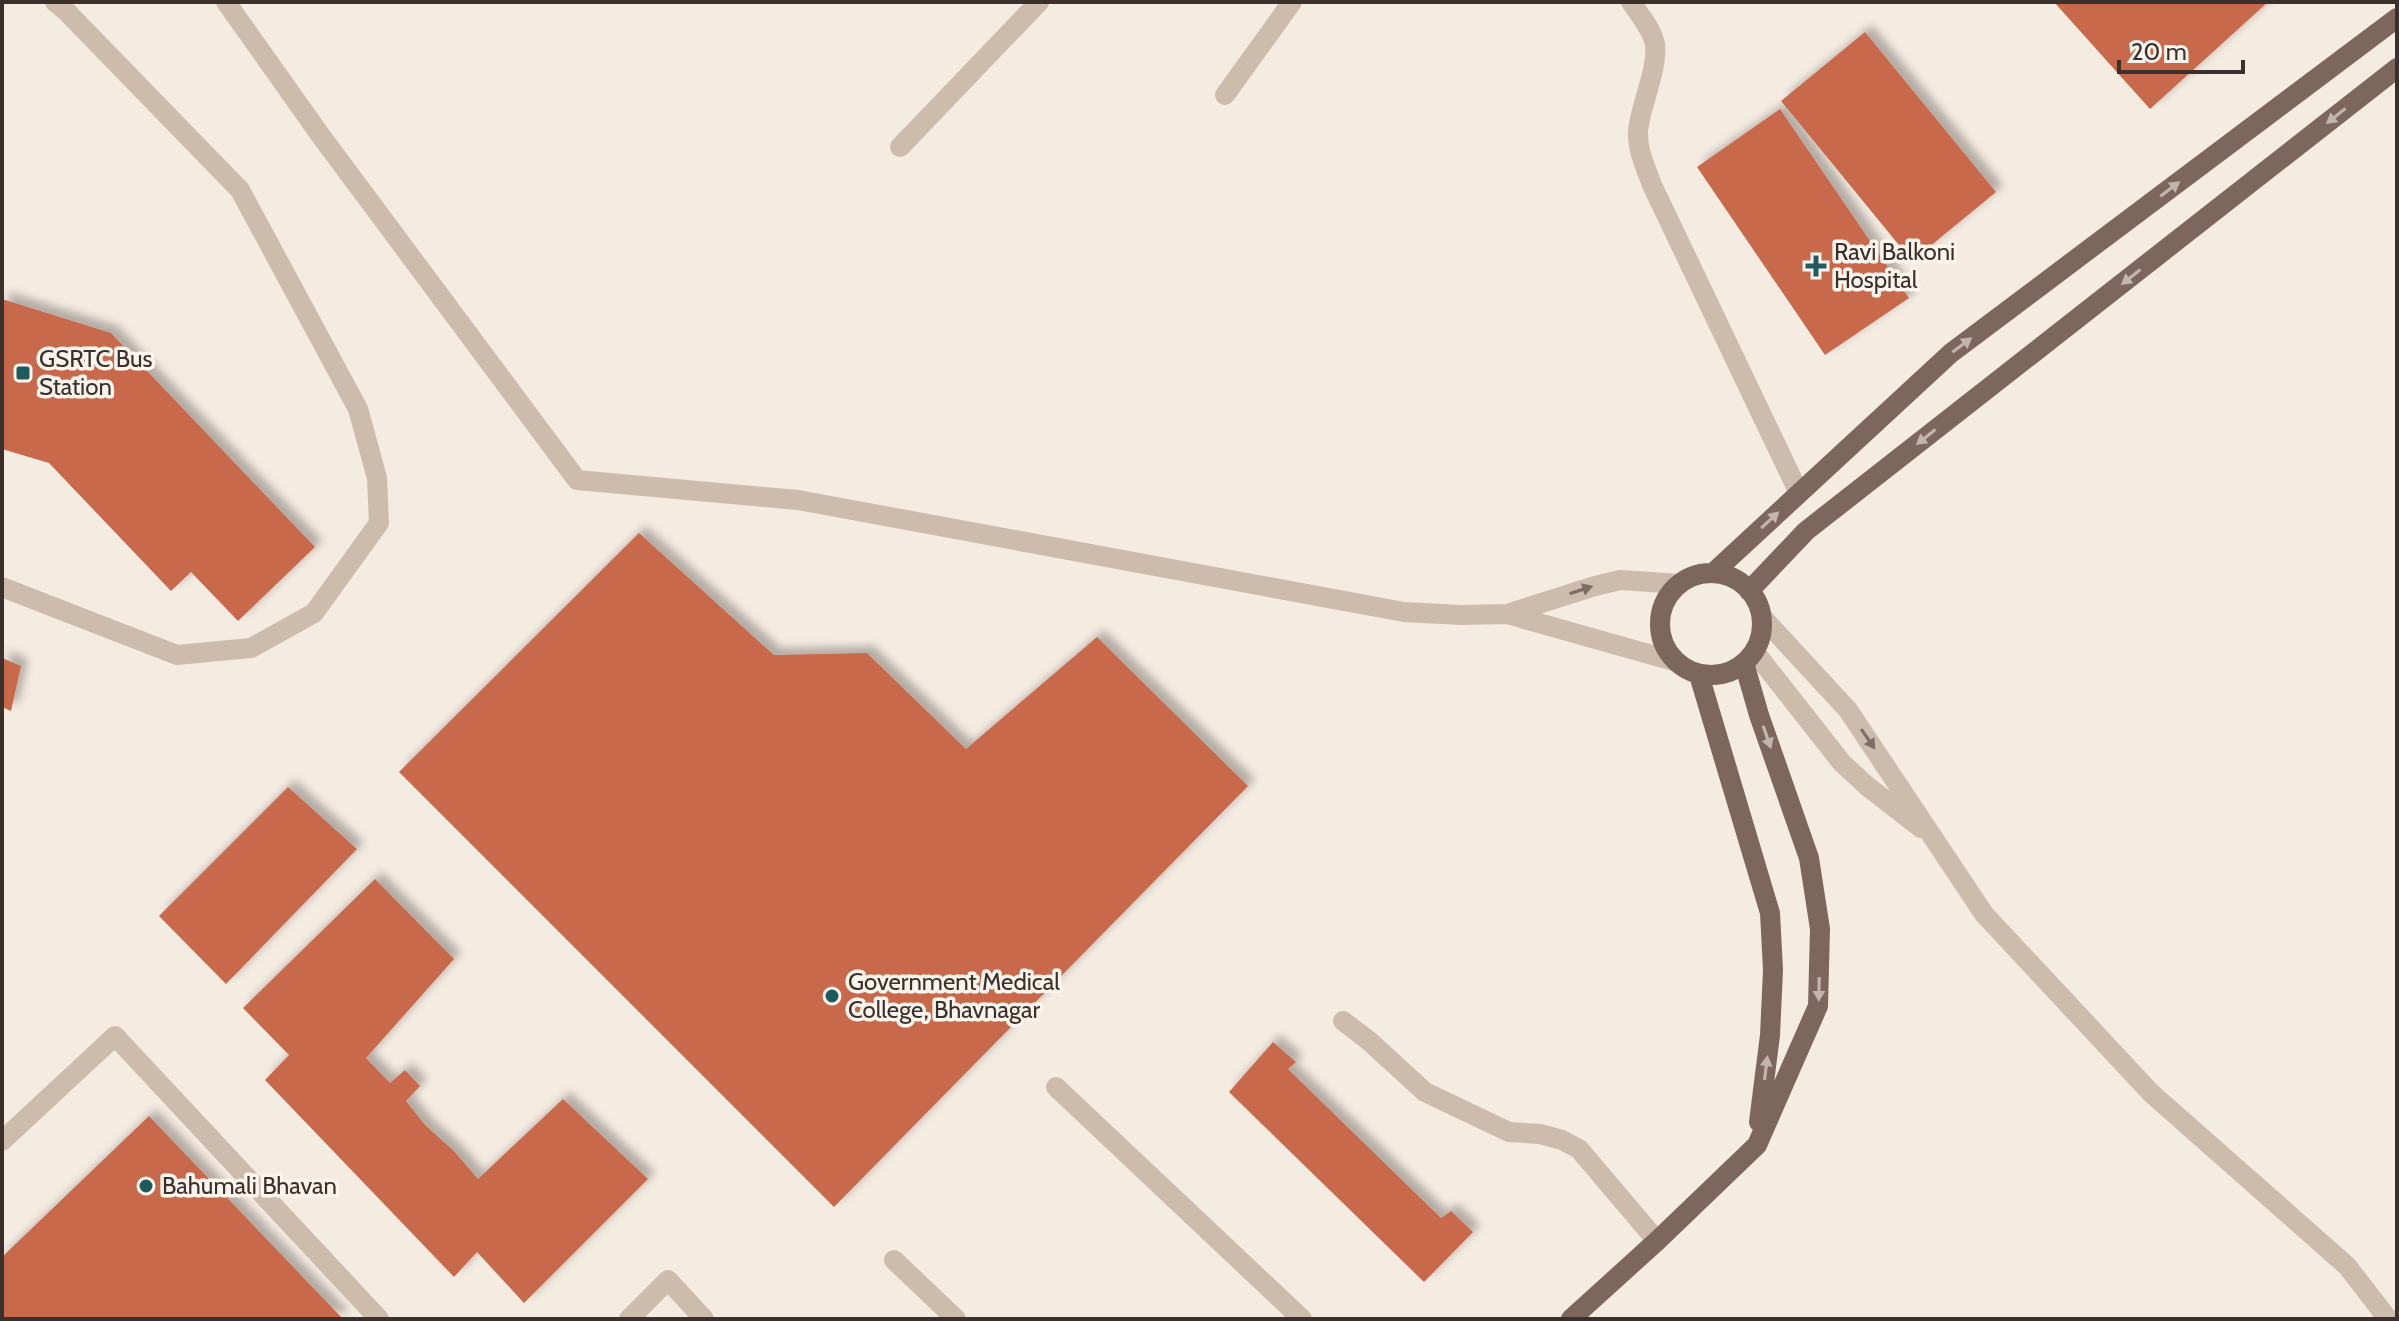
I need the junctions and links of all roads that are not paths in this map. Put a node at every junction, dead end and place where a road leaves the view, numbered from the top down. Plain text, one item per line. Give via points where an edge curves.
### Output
1 (55, 2) edge
2 (226, 2) edge
3 (1039, 2) edge
4 (1292, 2) edge
5 (1631, 2) edge
6 (2397, 18) edge
7 (2397, 68) edge
8 (1225, 95) dead end
9 (900, 147) dead end
10 (1799, 493) junction
11 (1713, 573) junction
12 (1680, 584) junction
13 (2, 587) edge
14 (1749, 591) junction
15 (1507, 614) junction
16 (1762, 617) junction
17 (1749, 657) junction
18 (1677, 662) junction
19 (1699, 675) junction
20 (1934, 838) junction
21 (1343, 1021) dead end
22 (1056, 1087) dead end
23 (2, 1141) edge
24 (1757, 1145) junction
25 (1657, 1241) junction
26 (894, 1260) dead end
27 (379, 1319) edge
28 (629, 1319) edge
29 (704, 1319) edge
30 (956, 1319) edge
31 (1302, 1319) edge
32 (1571, 1319) edge
33 (2388, 1319) edge

1 - 13 street via 240,190 358,409 377,478 379,523 314,613 251,648 177,655
2 - 15 street via 577,480 798,500 1404,612
3 - 9 street
4 - 8 street
5 - 10 street via 1655,46 1638,131 1640,154
10 -> 6 main road via 1951,353
7 -> 14 main road via 1806,531
11 -> 10 main road
11 - 12 main road
11 - 14 main road via 1730,577
15 -> 12 street via 1620,580
12 - 18 main road via 1660,613 1659,629
14 - 16 main road
15 - 18 street
16 - 17 main road via 1761,635
16 -> 20 street via 1848,710
17 - 19 main road via 1730,671
17 - 20 street via 1842,763
17 -> 24 main road via 1759,715 1809,858 1820,929 1818,1006
18 - 19 main road
24 -> 19 main road via 1770,1035 1770,913
20 - 33 street via 1984,914 2140,1082 2347,1266
21 - 25 street via 1425,1092 1509,1132 1540,1134 1579,1149
22 - 31 street
23 - 27 street via 115,1036
24 - 25 main road
25 - 32 main road
26 - 30 street
28 - 29 street via 668,1280

